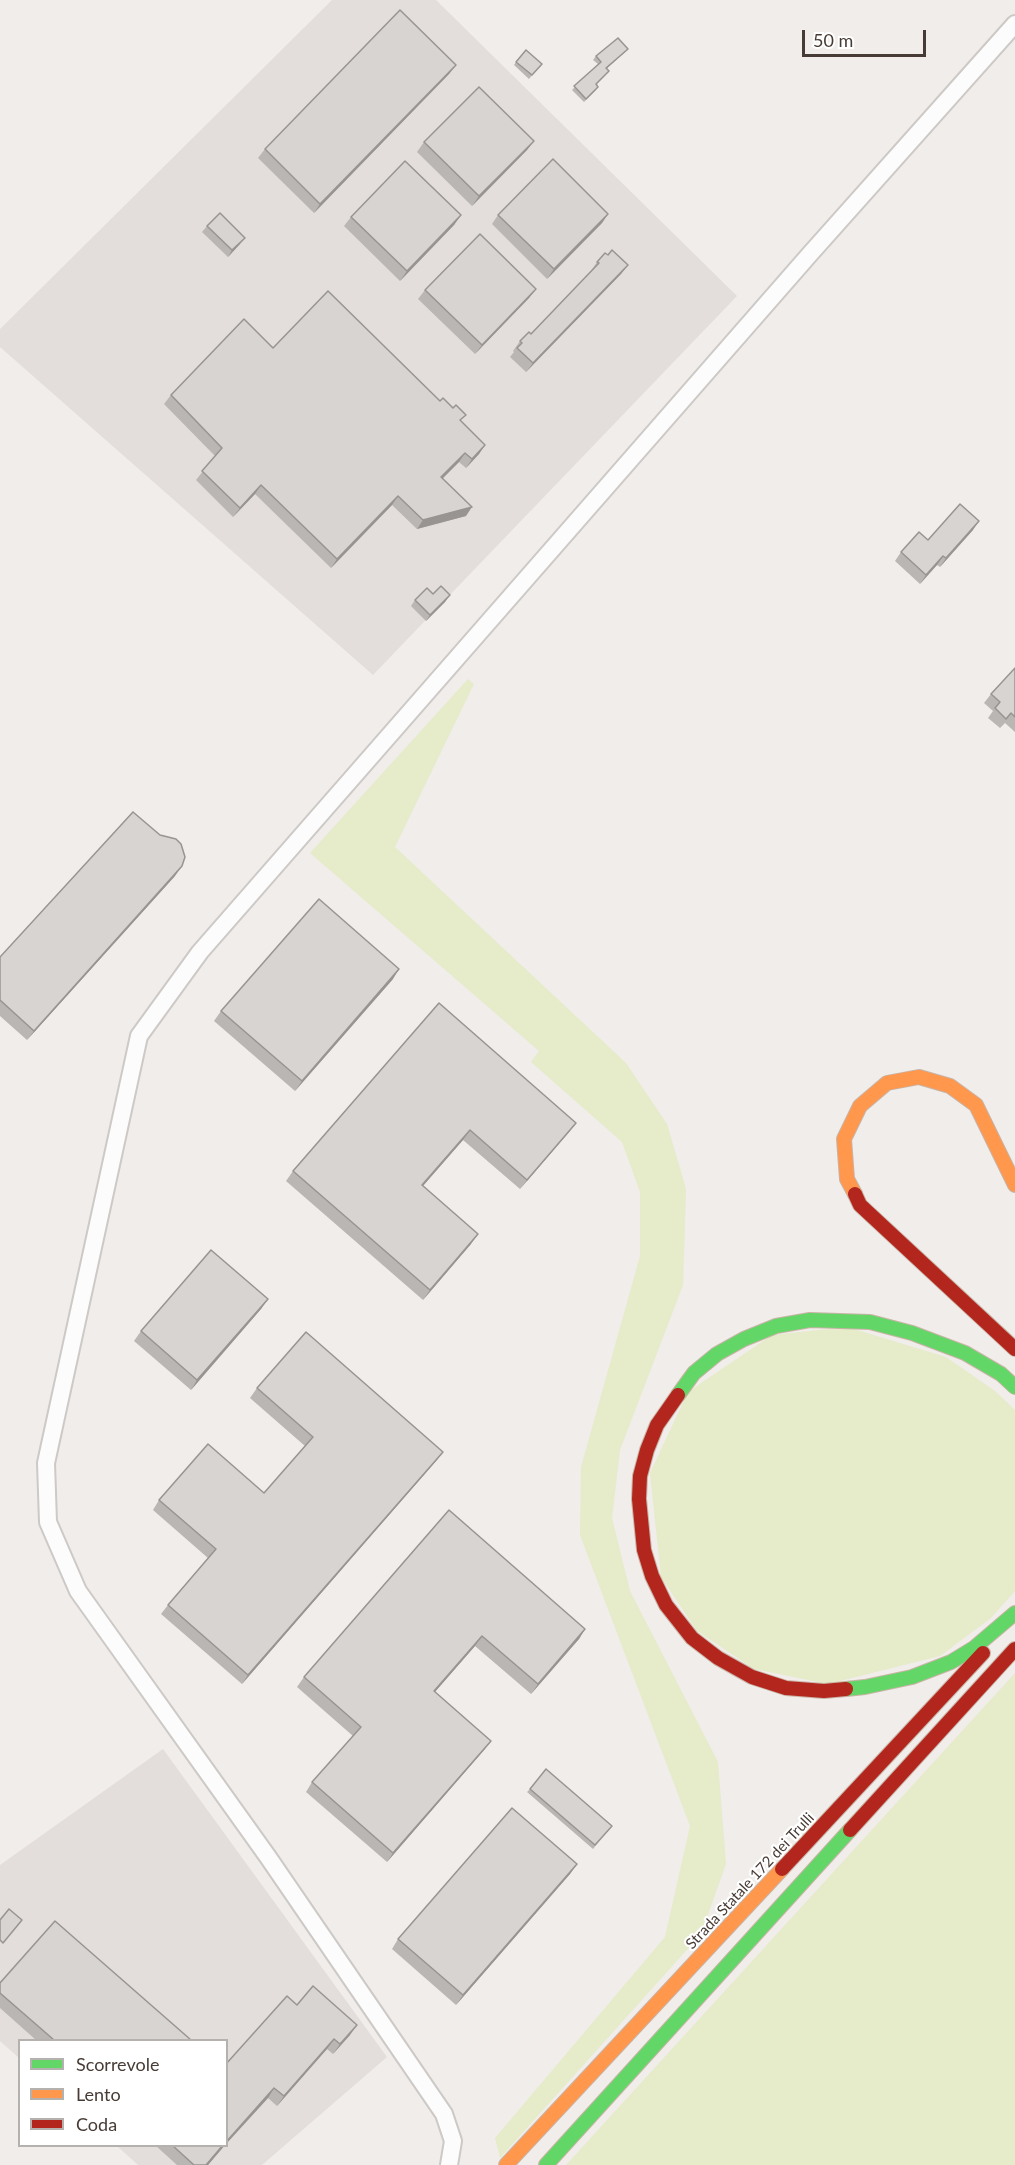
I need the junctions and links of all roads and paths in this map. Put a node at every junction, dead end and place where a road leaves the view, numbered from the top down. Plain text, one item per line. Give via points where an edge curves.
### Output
1 (1015, 24) edge
2 (1015, 1185) edge
3 (1015, 1348) edge
4 (1015, 1387) edge
5 (1015, 1615) edge
6 (1015, 1649) edge
7 (449, 2165) edge
8 (506, 2165) edge
9 (546, 2165) edge

1 - 7 street via 200,952 139,1036 46,1463 48,1522 78,1591 268,1857 444,2114 453,2141
2 - 3 highway via 976,1105 950,1086 919,1077 887,1083 860,1106 844,1139 847,1179 860,1205
4 - 5 highway via 965,1353 870,1322 810,1320 776,1326 717,1354 694,1373 657,1425 640,1476 639,1499 644,1550 666,1605 692,1638 718,1658 752,1677 786,1688 824,1691 912,1677 951,1662
5 - 8 highway, Strada Statale 172 dei Trulli
6 - 9 highway

